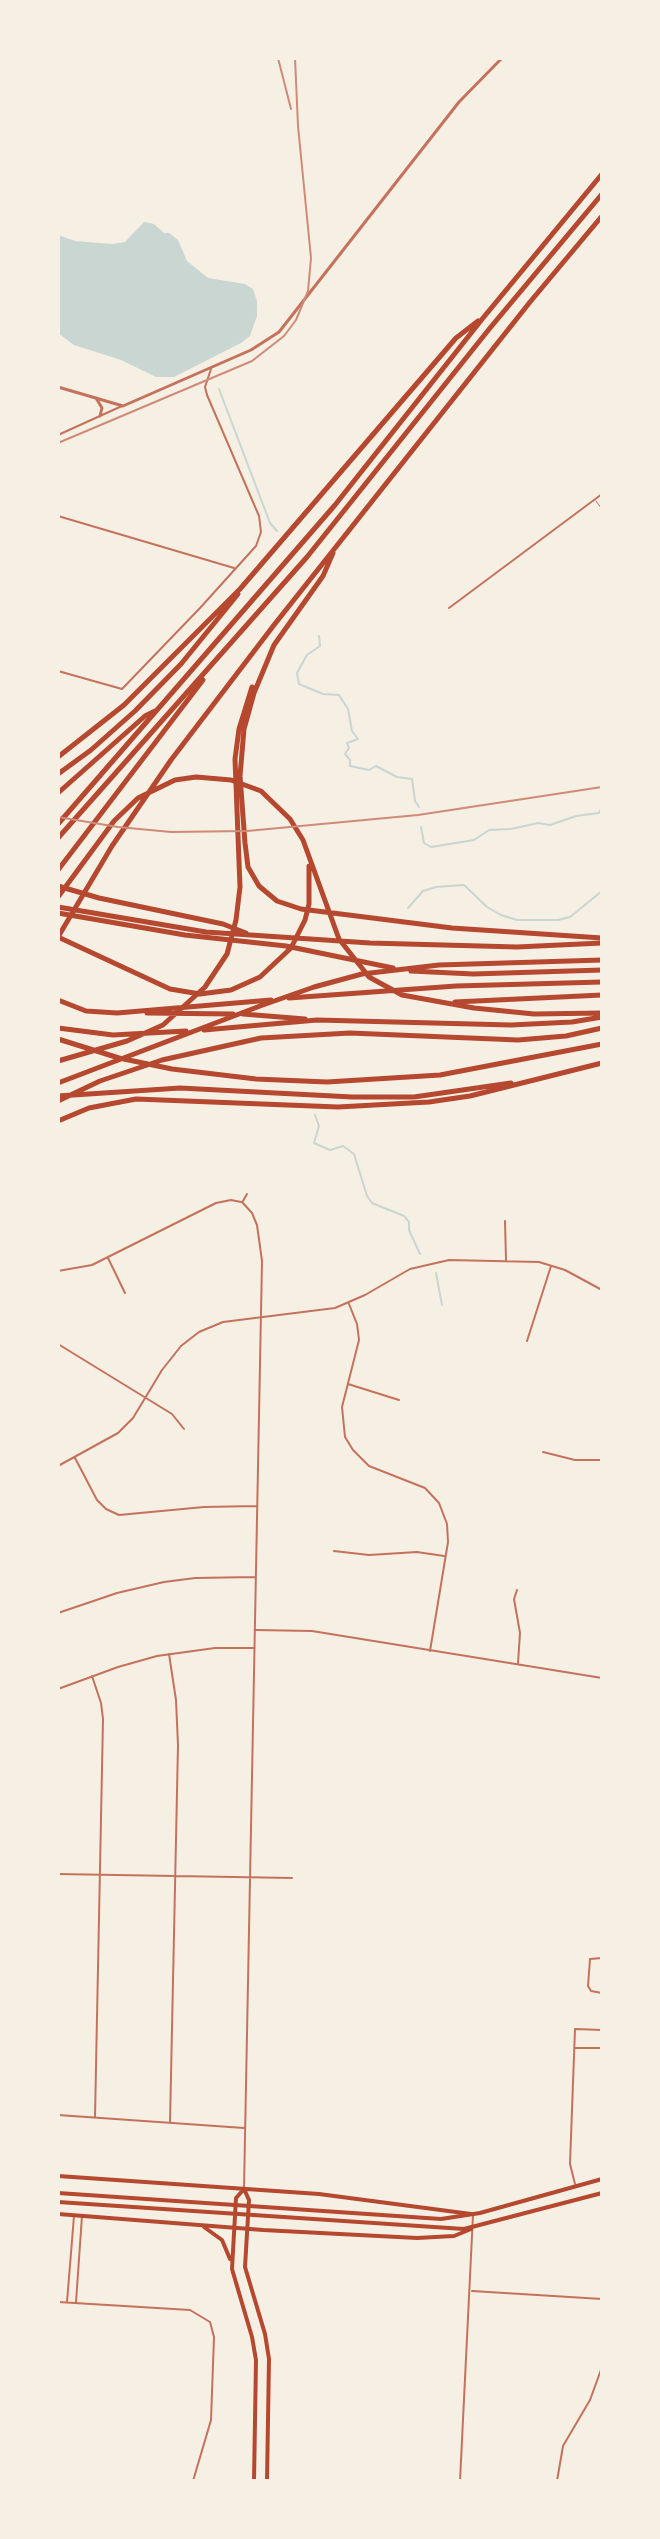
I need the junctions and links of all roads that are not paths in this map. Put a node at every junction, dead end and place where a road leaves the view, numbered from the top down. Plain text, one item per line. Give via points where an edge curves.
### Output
1 (502, 58) edge
2 (602, 174) edge
3 (602, 194) edge
4 (602, 216) edge
5 (483, 318) junction
6 (211, 369) junction
7 (58, 387) edge
8 (96, 398) junction
9 (123, 406) junction
10 (100, 416) junction
11 (58, 435) edge
12 (602, 494) edge
13 (595, 499) junction
14 (602, 509) edge
15 (58, 516) edge
16 (337, 545) junction
17 (235, 568) junction
18 (240, 589) junction
19 (449, 608) dead end
20 (224, 651) junction
21 (58, 671) edge
22 (160, 708) junction
23 (58, 757) edge
24 (58, 774) edge
25 (58, 793) edge
26 (58, 824) edge
27 (60, 836) edge
28 (308, 853) junction
29 (242, 855) junction
30 (58, 870) edge
31 (58, 886) edge
32 (58, 897) edge
33 (58, 907) edge
34 (58, 913) edge
35 (251, 935) junction
36 (58, 937) edge
37 (602, 941) edge
38 (602, 960) edge
39 (602, 970) edge
40 (602, 982) edge
41 (602, 995) edge
42 (414, 999) junction
43 (58, 1000) edge
44 (117, 1013) junction
45 (602, 1015) edge
46 (317, 1020) junction
47 (58, 1028) edge
48 (602, 1028) edge
49 (58, 1039) edge
50 (602, 1044) edge
51 (58, 1061) edge
52 (602, 1063) edge
53 (563, 1074) junction
54 (58, 1083) edge
55 (58, 1098) edge
56 (58, 1121) edge
57 (247, 1194) dead end
58 (242, 1202) junction
59 (505, 1221) dead end
60 (108, 1257) junction
61 (506, 1260) junction
62 (551, 1265) junction
63 (58, 1271) edge
64 (602, 1290) edge
65 (125, 1293) dead end
66 (349, 1303) junction
67 (262, 1316) junction
68 (527, 1341) dead end
69 (58, 1344) edge
70 (348, 1384) junction
71 (145, 1398) junction
72 (399, 1400) dead end
73 (184, 1429) dead end
74 (543, 1452) dead end
75 (75, 1458) junction
76 (602, 1460) edge
77 (58, 1466) edge
78 (258, 1506) junction
79 (334, 1551) dead end
80 (445, 1556) junction
81 (256, 1577) junction
82 (517, 1590) dead end
83 (58, 1613) edge
84 (255, 1629) junction
85 (255, 1648) junction
86 (430, 1651) junction
87 (169, 1654) junction
88 (517, 1665) junction
89 (92, 1676) junction
90 (602, 1678) edge
91 (58, 1689) edge
92 (58, 1874) edge
93 (100, 1874) junction
94 (175, 1876) junction
95 (250, 1877) junction
96 (292, 1878) dead end
97 (602, 1958) edge
98 (602, 1993) edge
99 (602, 2030) edge
100 (575, 2048) junction
101 (602, 2048) edge
102 (58, 2115) edge
103 (95, 2117) junction
104 (170, 2123) junction
105 (245, 2128) junction
106 (58, 2176) edge
107 (602, 2179) edge
108 (575, 2184) junction
109 (244, 2189) junction
110 (58, 2193) edge
111 (602, 2193) edge
112 (58, 2202) edge
113 (58, 2214) edge
114 (473, 2214) junction
115 (74, 2215) junction
116 (82, 2216) junction
117 (198, 2225) junction
118 (234, 2227) junction
119 (473, 2227) junction
120 (247, 2228) junction
121 (232, 2269) junction
122 (471, 2291) junction
123 (602, 2299) edge
124 (58, 2302) edge
125 (67, 2302) junction
126 (76, 2303) junction
127 (602, 2367) edge
128 (193, 2481) edge
129 (254, 2481) edge
130 (267, 2481) edge
131 (460, 2481) edge
132 (557, 2481) edge

1 - 6 street via 459,102 279,332
2 - 5 highway
3 - 20 highway via 343,514
4 - 16 highway
5 - 18 highway via 456,338
5 - 22 highway via 335,505
6 - 9 street
6 - 17 street via 207,395 260,524 256,546
7 - 8 street
8 - 9 street
8 - 10 street
9 - 10 street
10 - 11 street
12 - 13 street
13 - 14 lane
13 - 19 street
15 - 17 street
16 - 29 highway via 323,576 285,628 254,693 240,761
16 - 36 highway via 171,760
17 - 21 street via 122,689
18 - 23 highway via 124,705
18 - 24 highway via 181,664 135,711
20 - 27 highway
20 - 30 highway
22 - 25 highway
22 - 26 highway
28 - 32 highway via 290,819 248,785 213,777 186,779 158,786 127,807
28 - 36 highway via 311,890 305,920 291,948 244,986 216,993 185,992 149,981
28 - 42 highway via 349,955 369,977
29 - 37 highway via 267,895 301,909
29 - 51 highway via 239,902 227,954 205,987 163,1025
31 - 35 highway
33 - 35 highway
34 - 39 highway via 286,946 413,971
35 - 37 highway via 441,946
38 - 54 highway via 439,965 362,974 260,1006
40 - 44 highway via 456,986
41 - 42 highway
42 - 45 highway via 518,1013
43 - 44 highway via 86,1011
44 - 46 highway
45 - 46 highway via 511,1025
46 - 47 highway via 113,1035
48 - 55 highway via 518,1040 350,1033 261,1038 184,1054
49 - 50 highway via 172,1069 293,1082 461,1072
52 - 53 highway
53 - 55 highway via 414,1097 180,1088
53 - 56 highway via 414,1103 338,1107 136,1099 89,1108
57 - 58 street
58 - 60 street via 216,1203
58 - 67 street via 252,1213 260,1239
59 - 61 street
60 - 63 street
60 - 65 street
61 - 62 street
61 - 66 street via 422,1265
62 - 64 street
62 - 68 street
66 - 67 street
66 - 70 street via 359,1340
67 - 71 street via 223,1322 192,1337
67 - 78 street
69 - 71 street
70 - 72 street
70 - 80 street via 341,1415 348,1444 369,1466 416,1483 434,1497 447,1524
71 - 73 street via 172,1414
71 - 75 street via 118,1433
74 - 76 street
75 - 77 street
75 - 78 street via 97,1500 119,1515
78 - 81 street
79 - 80 street
80 - 86 street
81 - 83 street via 164,1582
81 - 84 street
82 - 88 street
84 - 85 street
84 - 86 street via 312,1631
85 - 87 street
85 - 95 street
86 - 88 street
87 - 89 street
87 - 94 street via 177,1728
88 - 90 street
89 - 91 street
89 - 93 street via 103,1719
92 - 93 street
93 - 94 street
93 - 103 street
94 - 95 street
94 - 104 street
95 - 96 street
95 - 105 street
97 - 98 street via 590,1959 588,1986
99 - 100 street via 575,2029
100 - 101 street
100 - 108 street via 570,2164
102 - 103 street
103 - 104 street
104 - 105 street
105 - 109 street
106 - 109 main road
107 - 108 main road
108 - 114 main road
109 - 114 main road
109 - 118 main road via 236,2198
109 - 120 main road via 249,2200
110 - 114 main road via 427,2219
111 - 119 main road
112 - 119 main road
113 - 115 main road
114 - 119 street
115 - 116 main road
115 - 125 street
116 - 117 main road
116 - 126 street
117 - 118 main road
117 - 121 main road via 222,2240
118 - 120 main road
118 - 121 main road
119 - 120 main road via 454,2236 417,2238
119 - 122 street
120 - 130 main road via 245,2267 270,2361
121 - 129 main road via 256,2360
122 - 123 street
122 - 131 street
124 - 125 street
125 - 126 street
126 - 128 street via 190,2310 210,2322 211,2420
127 - 132 street via 563,2446

